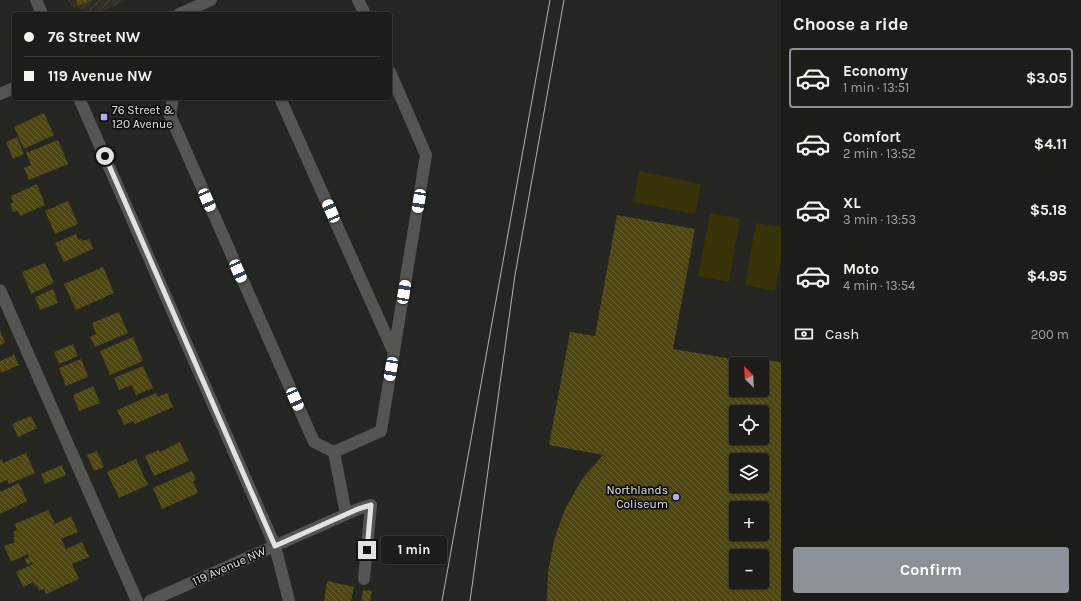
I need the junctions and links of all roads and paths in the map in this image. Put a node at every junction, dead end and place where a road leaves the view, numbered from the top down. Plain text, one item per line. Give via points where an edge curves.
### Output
1 (36, 0) edge
2 (211, 0) edge
3 (358, 0) edge
4 (198, 2) edge
5 (41, 12) edge
6 (182, 12) edge
7 (363, 12) edge
8 (392, 77) edge
9 (12, 89) edge
10 (0, 94) edge
11 (80, 100) edge
12 (173, 100) edge
13 (281, 100) edge
14 (0, 290) edge
15 (394, 353) junction
16 (334, 452) junction
17 (346, 514) junction
18 (275, 546) junction
19 (364, 579) dead end
20 (137, 601) edge
21 (150, 601) edge
22 (289, 601) edge

1 - 5 street
2 - 4 street
3 - 7 street
4 - 6 street
8 - 15 street via 426,155
9 - 10 street
11 - 18 street
12 - 16 street via 170,115 314,442
13 - 15 street
14 - 20 street
15 - 16 street via 381,432
16 - 17 street
17 - 18 street, 119 Avenue NW
17 - 19 street, 119 Avenue NW via 371,505
18 - 21 street, 119 Avenue NW
18 - 22 street

